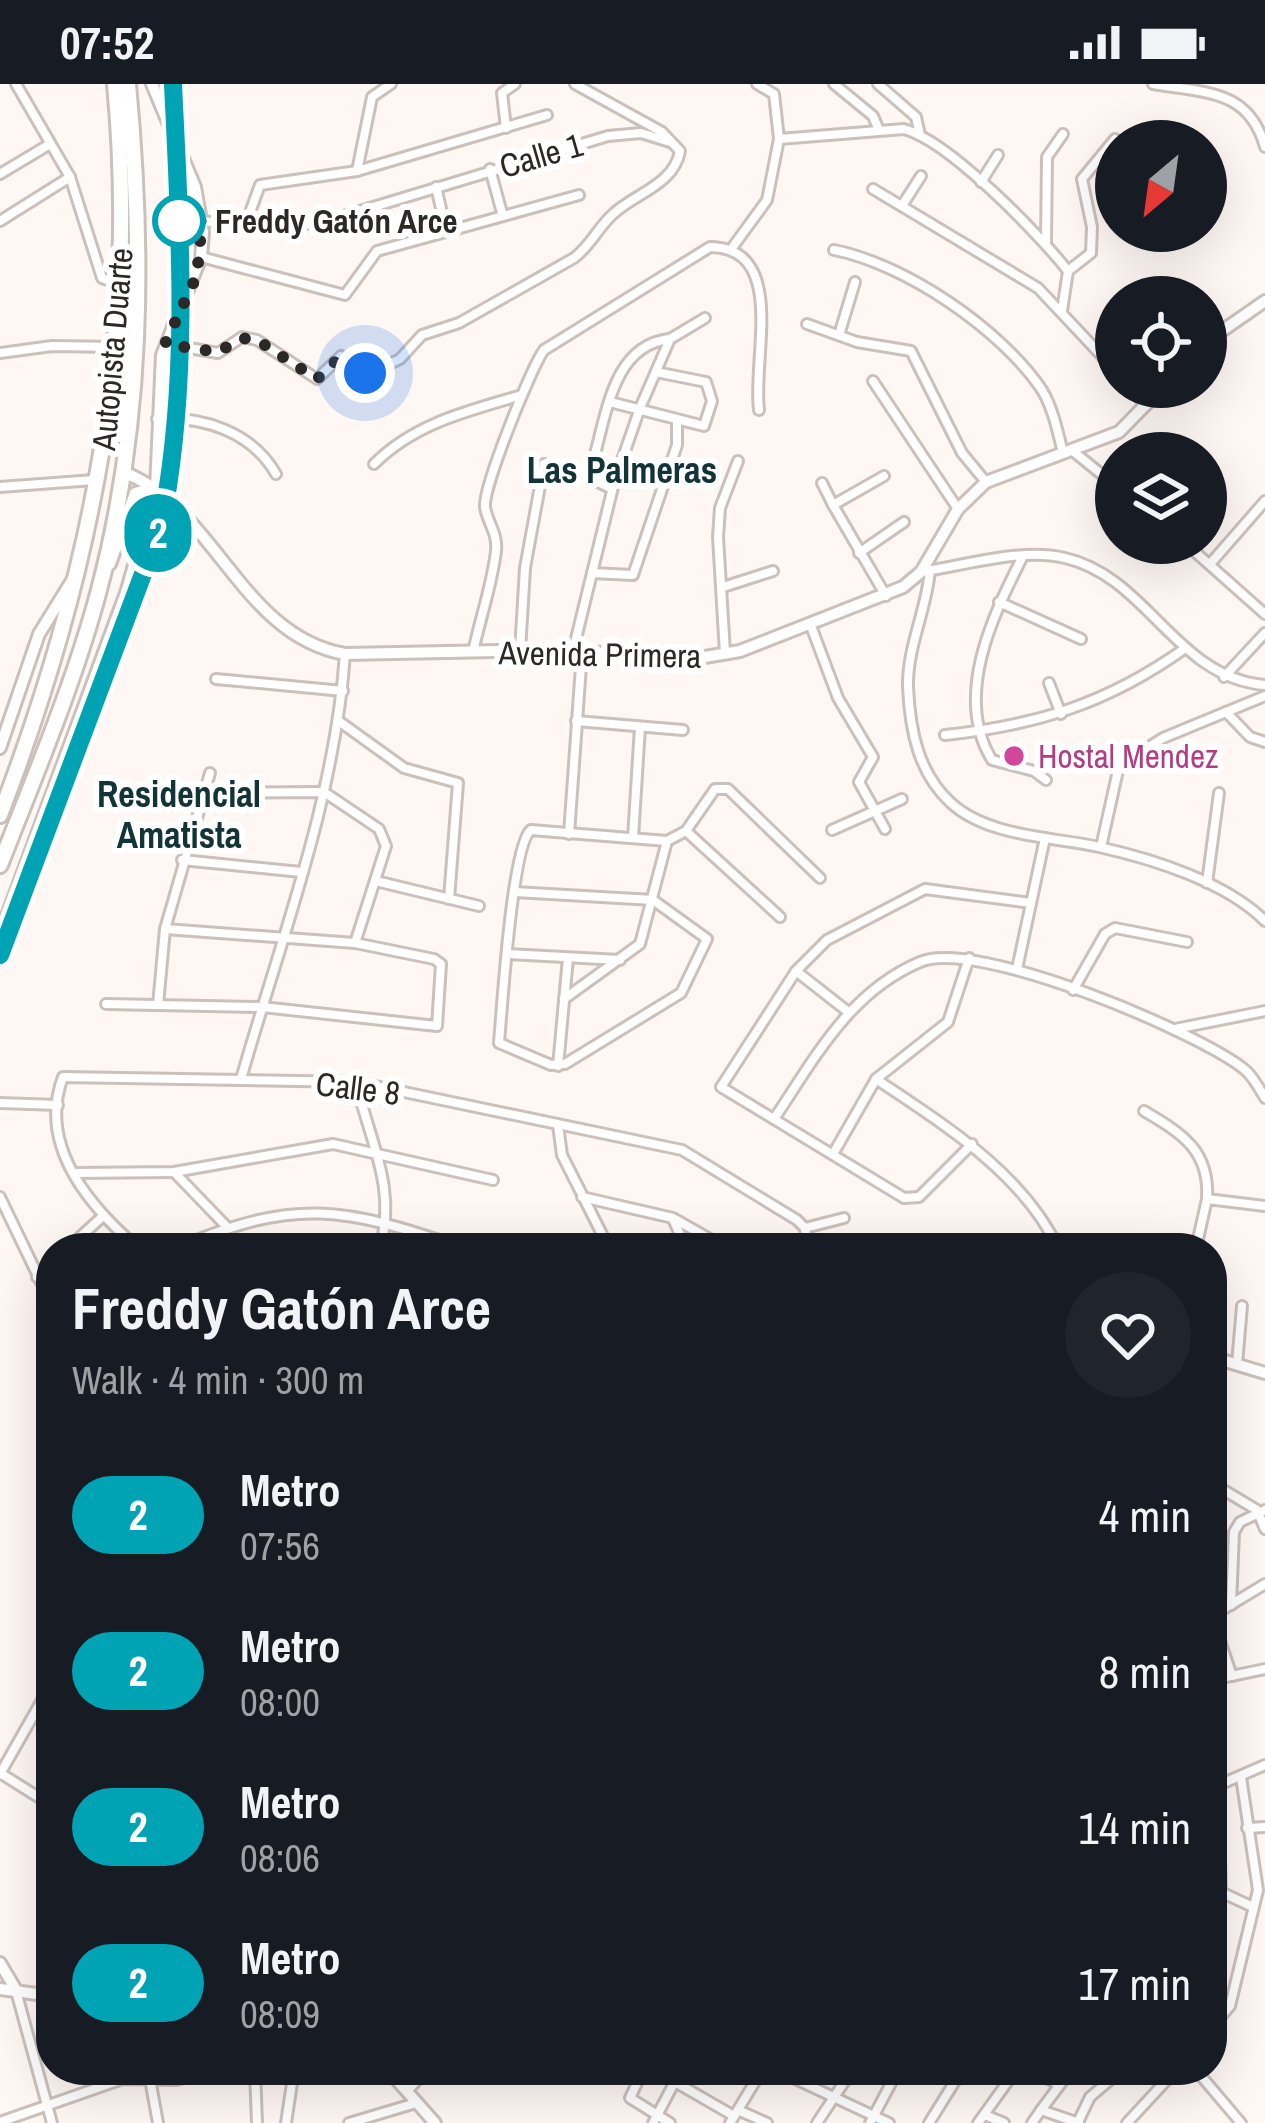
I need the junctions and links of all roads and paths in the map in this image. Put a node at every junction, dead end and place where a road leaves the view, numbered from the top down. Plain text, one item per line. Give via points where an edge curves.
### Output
1 (16, 84) edge
2 (115, 84) edge
3 (128, 84) edge
4 (152, 84) edge
5 (391, 84) edge
6 (515, 84) edge
7 (574, 84) edge
8 (758, 84) edge
9 (833, 84) edge
10 (878, 84) edge
11 (1153, 84) edge
12 (774, 88) edge
13 (548, 116) dead end
14 (506, 128) junction
15 (878, 128) junction
16 (920, 134) junction
17 (1063, 134) dead end
18 (779, 139) junction
19 (672, 142) junction
20 (50, 144) junction
21 (1265, 147) edge
22 (998, 154) dead end
23 (1095, 163) edge
24 (490, 169) junction
25 (357, 171) junction
26 (0, 174) edge
27 (921, 176) dead end
28 (70, 177) junction
29 (981, 182) junction
30 (436, 187) junction
31 (873, 189) dead end
32 (579, 195) dead end
33 (903, 204) junction
34 (502, 213) junction
35 (0, 221) edge
36 (202, 221) junction
37 (245, 226) junction
38 (446, 230) junction
39 (1046, 244) junction
40 (732, 248) junction
41 (834, 250) dead end
42 (201, 257) junction
43 (1068, 272) junction
44 (855, 282) dead end
45 (122, 286) junction
46 (1265, 301) edge
47 (1063, 311) junction
48 (704, 318) dead end
49 (808, 324) dead end
50 (1227, 327) edge
51 (839, 335) junction
52 (670, 339) junction
53 (165, 344) junction
54 (1095, 347) edge
55 (119, 348) junction
56 (0, 353) edge
57 (655, 372) junction
58 (873, 381) dead end
59 (522, 395) junction
60 (610, 401) junction
61 (640, 408) junction
62 (1146, 408) edge
63 (758, 410) dead end
64 (157, 419) junction
65 (677, 420) junction
66 (1068, 453) junction
67 (738, 461) dead end
68 (374, 464) dead end
69 (544, 464) dead end
70 (123, 472) junction
71 (1095, 472) edge
72 (276, 474) dead end
73 (884, 476) dead end
74 (100, 479) junction
75 (986, 482) junction
76 (822, 483) dead end
77 (0, 487) edge
78 (156, 488) junction
79 (613, 489) junction
80 (1265, 501) edge
81 (833, 505) junction
82 (958, 509) junction
83 (1255, 515) junction
84 (904, 522) dead end
85 (1265, 524) edge
86 (1227, 545) edge
87 (859, 553) junction
88 (1023, 556) junction
89 (1210, 564) edge
90 (773, 571) dead end
91 (926, 571) junction
92 (79, 572) junction
93 (592, 573) junction
94 (723, 587) junction
95 (99, 588) junction
96 (886, 596) junction
97 (999, 602) junction
98 (1265, 614) edge
99 (812, 626) junction
100 (1265, 633) edge
101 (1081, 639) dead end
102 (1184, 649) junction
103 (520, 651) junction
104 (473, 652) junction
105 (578, 652) junction
106 (346, 654) junction
107 (725, 655) junction
108 (1224, 677) junction
109 (216, 679) dead end
110 (1049, 683) dead end
111 (1265, 685) edge
112 (343, 691) junction
113 (1265, 696) edge
114 (1226, 712) junction
115 (1061, 714) junction
116 (576, 721) junction
117 (340, 722) junction
118 (640, 727) junction
119 (682, 730) dead end
120 (981, 731) junction
121 (945, 735) dead end
122 (1265, 742) edge
123 (0, 748) edge
124 (210, 773) dead end
125 (1046, 780) dead end
126 (324, 792) junction
127 (204, 793) junction
128 (1219, 793) dead end
129 (902, 799) dead end
130 (876, 809) junction
131 (0, 815) edge
132 (885, 829) dead end
133 (832, 830) dead end
134 (686, 831) junction
135 (569, 834) junction
136 (633, 838) junction
137 (1046, 838) junction
138 (667, 842) junction
139 (1102, 847) junction
140 (182, 860) junction
141 (0, 865) edge
142 (301, 872) junction
143 (820, 878) dead end
144 (376, 881) junction
145 (1208, 884) junction
146 (514, 892) junction
147 (448, 899) junction
148 (653, 900) junction
149 (1031, 903) junction
150 (479, 906) dead end
151 (780, 917) dead end
152 (1265, 921) edge
153 (165, 929) junction
154 (0, 935) edge
155 (279, 941) junction
156 (1187, 942) dead end
157 (355, 943) junction
158 (508, 954) junction
159 (568, 958) junction
160 (969, 958) junction
161 (620, 960) junction
162 (1017, 969) junction
163 (796, 971) junction
164 (1073, 990) junction
165 (564, 999) junction
166 (106, 1004) dead end
167 (158, 1005) junction
168 (262, 1007) junction
169 (847, 1011) junction
170 (1265, 1011) edge
171 (1173, 1030) junction
172 (558, 1066) junction
173 (242, 1079) junction
174 (876, 1079) junction
175 (356, 1082) junction
176 (1265, 1098) edge
177 (0, 1103) edge
178 (58, 1105) junction
179 (1144, 1111) dead end
180 (774, 1119) junction
181 (559, 1125) junction
182 (972, 1144) junction
183 (372, 1151) junction
184 (832, 1154) junction
185 (174, 1172) junction
186 (72, 1173) junction
187 (493, 1180) dead end
188 (0, 1197) edge
189 (582, 1197) junction
190 (1207, 1199) junction
191 (1265, 1206) edge
192 (102, 1217) junction
193 (673, 1218) junction
194 (844, 1218) dead end
195 (388, 1222) junction
196 (227, 1227) junction
197 (805, 1228) junction
198 (84, 1233) edge
199 (121, 1233) edge
200 (213, 1233) edge
201 (385, 1233) edge
202 (420, 1233) edge
203 (601, 1233) edge
204 (680, 1233) edge
205 (700, 1233) edge
206 (806, 1233) edge
207 (1050, 1233) edge
208 (1199, 1233) edge
209 (36, 1275) edge
210 (1242, 1306) dead end
211 (1227, 1361) edge
212 (1237, 1364) junction
213 (1265, 1373) edge
214 (1227, 1491) edge
215 (1261, 1510) edge
216 (1265, 1528) edge
217 (1265, 1584) edge
218 (1231, 1605) junction
219 (1227, 1607) edge
220 (1227, 1661) edge
221 (1265, 1669) edge
222 (1232, 1676) junction
223 (1227, 1677) edge
224 (36, 1711) edge
225 (1265, 1765) edge
226 (0, 1774) edge
227 (1241, 1778) junction
228 (1227, 1783) edge
229 (36, 1796) edge
230 (1265, 1827) edge
231 (1247, 1828) junction
232 (1227, 1895) edge
233 (1253, 1907) junction
234 (0, 1964) edge
235 (0, 1989) edge
236 (16, 1990) junction
237 (36, 1993) edge
238 (1227, 2010) edge
239 (36, 2066) edge
240 (41, 2085) edge
241 (107, 2085) edge
242 (151, 2085) edge
243 (256, 2085) edge
244 (292, 2085) edge
245 (406, 2085) edge
246 (413, 2085) edge
247 (636, 2085) edge
248 (673, 2085) edge
249 (680, 2085) edge
250 (754, 2085) edge
251 (804, 2085) edge
252 (842, 2085) edge
253 (890, 2085) edge
254 (953, 2085) edge
255 (1005, 2085) edge
256 (1056, 2085) edge
257 (1104, 2085) edge
258 (1162, 2085) edge
259 (1210, 2085) edge
260 (410, 2088) junction
261 (832, 2100) junction
262 (420, 2102) junction
263 (47, 2108) junction
264 (1041, 2110) junction
265 (734, 2116) edge
266 (656, 2119) edge
267 (981, 2119) edge
268 (871, 2120) edge
269 (0, 2122) edge
270 (52, 2123) edge
271 (158, 2123) edge
272 (257, 2123) edge
273 (286, 2123) edge
274 (349, 2123) edge
275 (435, 2123) edge
276 (670, 2123) edge
277 (767, 2123) edge
278 (817, 2123) edge
279 (889, 2123) edge
280 (929, 2123) edge
281 (1004, 2123) edge
282 (1031, 2123) edge
283 (1078, 2123) edge
284 (1127, 2123) edge
285 (1241, 2123) edge

1 - 20 street
2 - 45 highway, Autopista Duarte
3 - 70 highway, Autopista Duarte via 140,293
4 - 36 main road via 196,187
5 - 25 street via 372,97
6 - 14 street via 502,93
7 - 19 street
8 - 12 street
9 - 15 street
10 - 16 street via 916,117
11 - 21 street via 1238,102 1255,118
12 - 18 street
13 - 14 street
14 - 25 street
15 - 16 street
15 - 18 street
16 - 29 street
17 - 39 street via 1047,157
18 - 40 street via 767,200
19 - 24 street, Calle 1 via 624,133
19 - 53 street via 680,151 672,173 611,215 591,245 459,323 422,335 373,372 341,356 317,379 257,340 242,338 218,352
20 - 26 street
20 - 28 street
22 - 29 street
23 - 43 street via 1082,179 1091,253
24 - 30 street, Calle 1
24 - 34 street
25 - 37 street via 260,185
27 - 33 street
28 - 35 street
28 - 45 street via 102,278
29 - 39 street
30 - 37 street, Calle 1 via 320,223
30 - 38 street
31 - 33 street
32 - 34 street
33 - 47 street via 1019,274
34 - 38 street
36 - 37 street, Calle 1
36 - 42 main road
38 - 42 street via 377,251 345,295
39 - 43 street
40 - 59 street via 710,248 544,350
40 - 63 street via 751,260 758,283
41 - 66 street via 864,256 969,318 1043,391
42 - 53 main road
43 - 47 street
44 - 51 street
45 - 55 highway, Autopista Duarte
46 - 50 main road
47 - 54 street
48 - 52 street
49 - 51 street
51 - 75 street via 911,351 962,453
52 - 57 street
52 - 60 street via 623,365
53 - 64 main road
55 - 56 street
55 - 74 highway, Autopista Duarte
57 - 61 street
57 - 65 street via 700,379 709,388 704,426
58 - 82 street
59 - 68 street via 448,416 403,438
59 - 104 street via 488,488 496,548
60 - 61 street
60 - 79 street via 590,476
61 - 65 street
61 - 79 street
62 - 66 main road, Avenida Primera via 1119,432
64 - 72 street via 191,416 231,433 264,454
64 - 78 main road
65 - 93 street via 677,445 633,575
66 - 71 street
66 - 75 main road, Avenida Primera
67 - 94 street via 720,508
69 - 103 street via 524,568
70 - 78 main road, Avenida Primera
70 - 95 highway, Autopista Duarte
73 - 81 street
74 - 77 street
74 - 92 highway, Autopista Duarte
75 - 82 main road, Avenida Primera
76 - 81 street
78 - 95 main road via 135,493
78 - 106 main road, Avenida Primera via 280,622 315,648
78 - 154 main road via 107,652
79 - 93 street
80 - 83 street
81 - 87 street
82 - 91 main road, Avenida Primera
83 - 85 street
83 - 86 street
84 - 87 street
87 - 96 street
88 - 91 street
88 - 97 street
88 - 102 street via 1061,557 1104,574
89 - 98 street
90 - 94 street
91 - 96 main road, Avenida Primera
91 - 137 street via 908,682 926,773 953,806
92 - 123 main road via 39,634
92 - 131 highway, Autopista Duarte
93 - 105 street
94 - 107 street
95 - 141 highway, Autopista Duarte
96 - 99 main road, Avenida Primera
97 - 101 street
97 - 120 street via 981,653
99 - 107 main road, Avenida Primera
99 - 130 street via 838,698 873,757 859,782
100 - 108 street
102 - 108 street
102 - 115 street via 1131,686
103 - 104 main road, Avenida Primera
103 - 105 main road, Avenida Primera
104 - 106 main road, Avenida Primera
105 - 107 main road, Avenida Primera
105 - 116 street
106 - 112 street
108 - 111 street
109 - 112 street
110 - 115 street
112 - 117 street
113 - 114 street
114 - 122 street
114 - 139 street via 1163,737 1119,766
115 - 120 street
116 - 118 street
116 - 135 street
117 - 126 street
117 - 147 street via 415,773 458,783
118 - 119 street
118 - 136 street
120 - 121 street
120 - 125 street via 996,764
124 - 127 street
126 - 127 street
126 - 142 street
126 - 144 street via 385,836
127 - 140 street
128 - 145 street
129 - 130 street
130 - 132 street
130 - 133 street
134 - 138 street
134 - 143 street via 721,786
134 - 151 street
135 - 136 street
135 - 146 street via 526,832
136 - 138 street
137 - 139 street
137 - 149 street
138 - 148 street
139 - 145 street
140 - 142 street
140 - 153 street
142 - 155 street
144 - 147 street
144 - 157 street
145 - 152 street
146 - 148 street
146 - 158 street
147 - 150 street
148 - 161 street via 640,944
148 - 172 street via 707,939 681,993
149 - 162 street
149 - 163 street via 925,889 827,940
153 - 155 street
153 - 167 street
155 - 157 street
155 - 168 street
156 - 164 street via 1114,928
157 - 168 street via 439,961 437,1026
158 - 159 street
158 - 172 street via 500,1046
159 - 161 street
159 - 165 street
160 - 162 street
160 - 169 street via 920,962
160 - 174 street via 948,1022
161 - 165 street
162 - 164 street
163 - 169 street
163 - 180 street via 721,1087
164 - 171 street
165 - 172 street
166 - 167 street
167 - 168 street
168 - 173 street
169 - 180 street
170 - 171 street
171 - 176 street via 1248,1072
173 - 175 street, Calle 8
173 - 178 street, Calle 8 via 69,1076 59,1084
174 - 182 street
174 - 184 street
175 - 181 street, Calle 8
175 - 183 street
177 - 178 street
178 - 186 street via 61,1155
179 - 190 street via 1179,1131 1202,1157
180 - 184 street
181 - 189 street via 562,1155
181 - 197 street, Calle 8 via 682,1150
182 - 184 street via 911,1199
182 - 207 street
183 - 185 street via 306,1145
183 - 187 street
183 - 195 street via 389,1187
185 - 186 street
185 - 196 street
186 - 192 street
188 - 209 street
189 - 193 street
189 - 203 street
190 - 191 street
190 - 208 street
192 - 198 street
192 - 199 street
193 - 204 street
193 - 205 street
194 - 197 street
195 - 196 street via 307,1209
195 - 201 street
195 - 202 street
196 - 200 street
197 - 206 street
210 - 212 street
211 - 212 main road
212 - 213 main road
214 - 215 street
215 - 216 street
215 - 218 street via 1240,1522 1230,1545
217 - 218 street
218 - 219 street
220 - 222 street
221 - 222 street
222 - 223 street
224 - 226 street
225 - 227 street
226 - 229 street
227 - 228 street
227 - 231 street
230 - 231 street
231 - 233 street via 1258,1890
232 - 233 street
233 - 238 street
234 - 236 main road
235 - 236 main road
236 - 237 main road
236 - 239 street
240 - 263 street
241 - 263 street
242 - 271 street
243 - 272 street
244 - 273 street
245 - 260 main road
246 - 260 street
247 - 266 street via 630,2098
248 - 266 street
249 - 265 street
250 - 265 street
251 - 261 street
252 - 261 street
253 - 268 street
254 - 280 street
255 - 267 street
256 - 264 street
257 - 283 street
258 - 284 street
259 - 285 street
260 - 262 main road
261 - 268 street
261 - 278 street
262 - 274 street
262 - 275 main road
263 - 269 street
263 - 270 street
264 - 282 street
264 - 283 street
265 - 277 street
266 - 276 street
267 - 281 street
268 - 279 street

